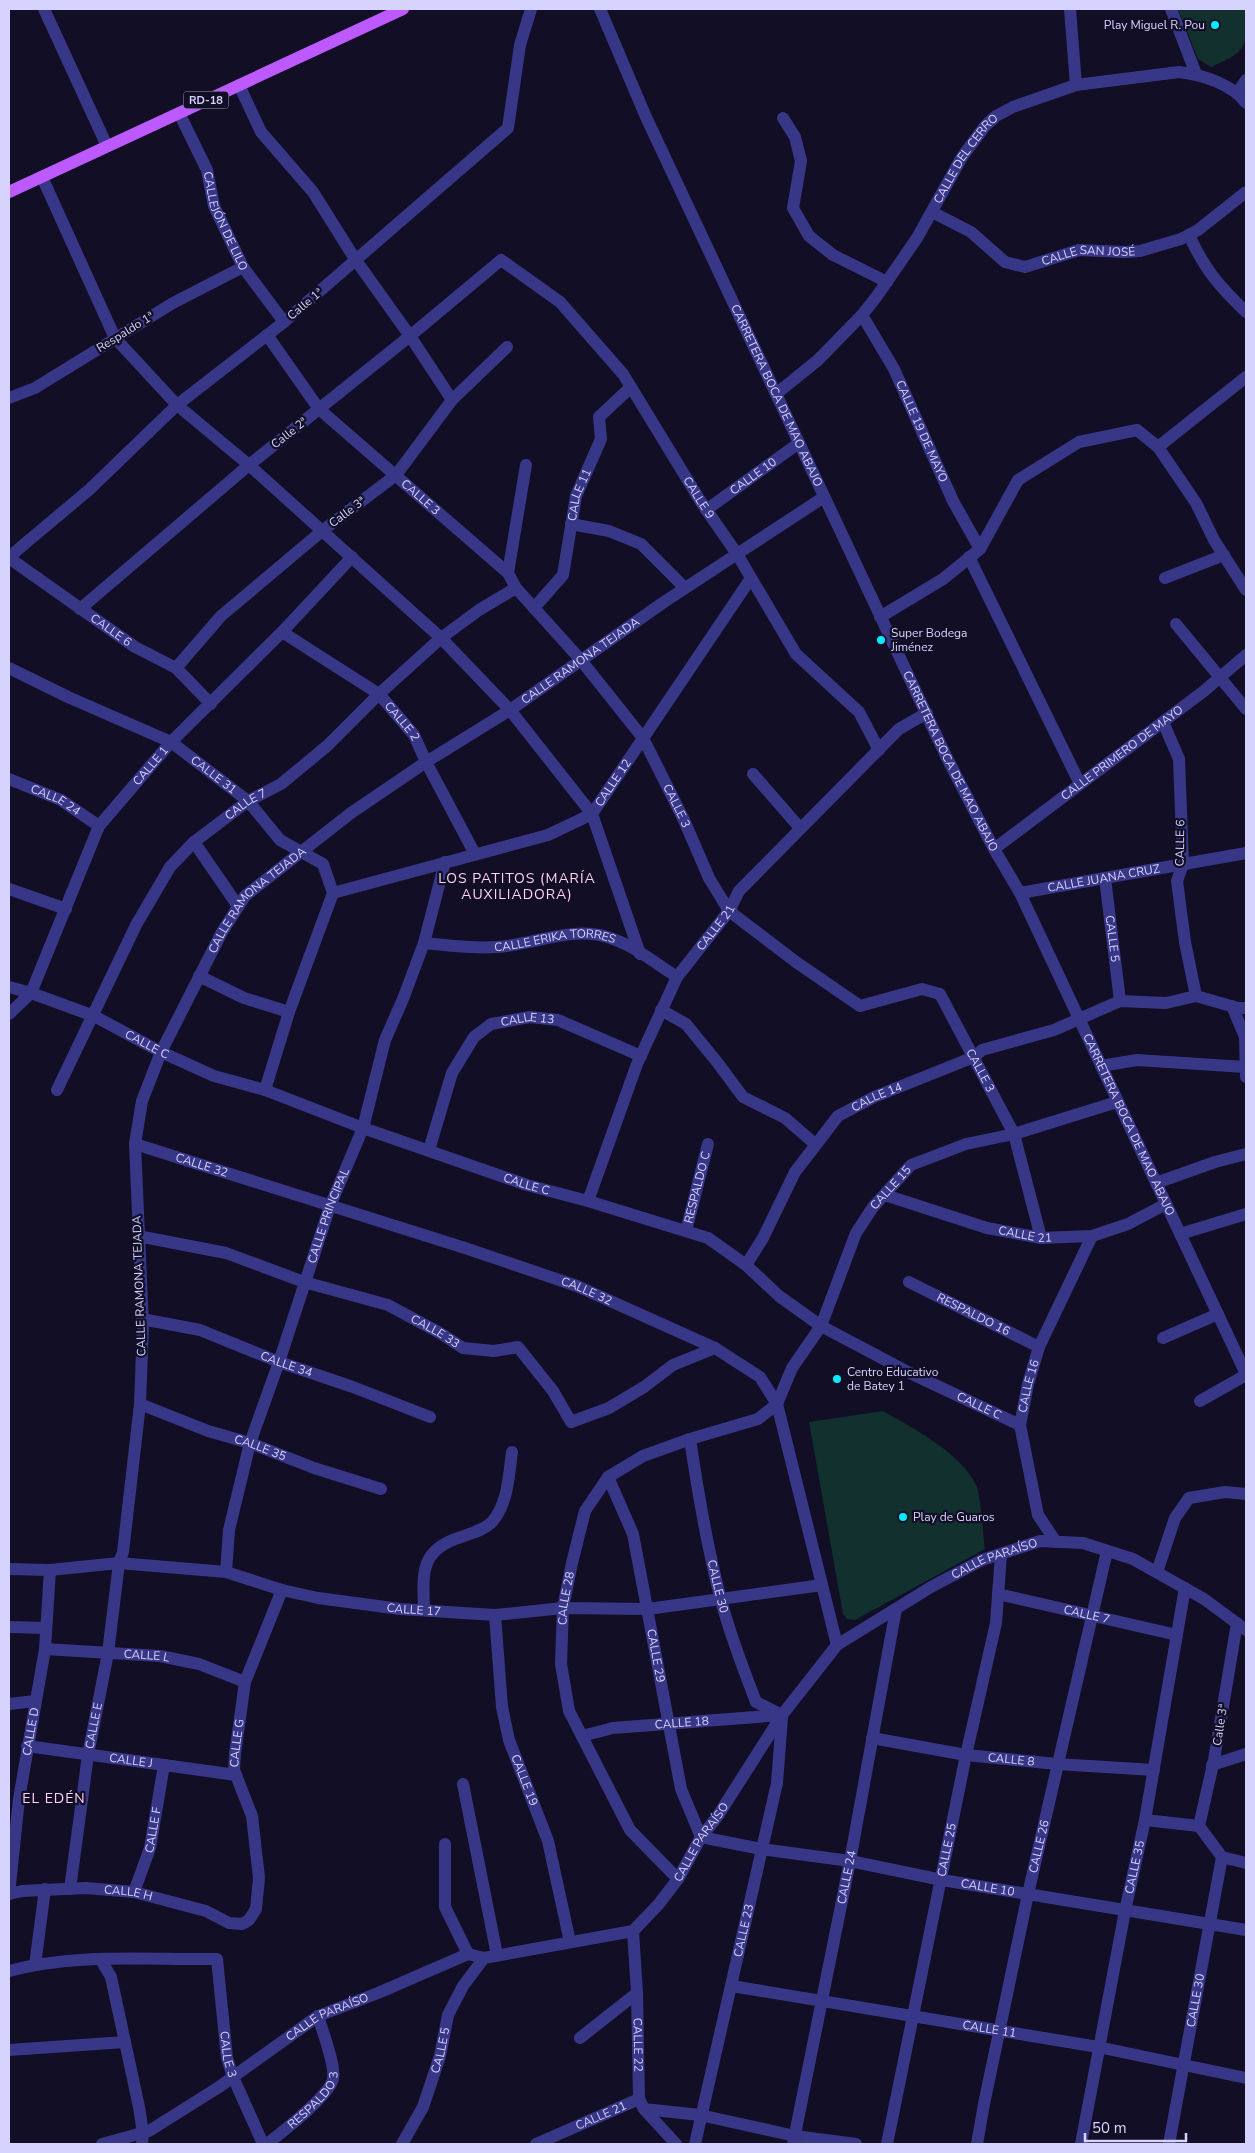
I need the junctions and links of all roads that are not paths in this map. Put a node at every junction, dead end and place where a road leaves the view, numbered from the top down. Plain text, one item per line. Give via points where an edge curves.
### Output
1 (44, 9) edge
2 (402, 9) edge
3 (531, 9) edge
4 (600, 9) edge
5 (1070, 9) edge
6 (1171, 9) edge
7 (1196, 74) junction
8 (1246, 80) edge
9 (239, 85) junction
10 (1076, 85) junction
11 (1238, 92) junction
12 (1246, 103) edge
13 (179, 112) junction
14 (783, 118) dead end
15 (107, 146) junction
16 (42, 176) junction
17 (9, 192) edge
18 (1246, 192) edge
19 (932, 212) junction
20 (1189, 235) junction
21 (356, 259) junction
22 (501, 260) joint
23 (243, 267) junction
24 (887, 282) junction
25 (1246, 312) edge
26 (862, 315) junction
27 (284, 322) junction
28 (267, 335) junction
29 (410, 336) junction
30 (115, 338) junction
31 (507, 347) dead end
32 (1246, 377) edge
33 (631, 387) junction
34 (776, 394) junction
35 (9, 398) edge
36 (452, 400) junction
37 (177, 405) junction
38 (320, 409) junction
39 (799, 444) junction
40 (1158, 447) junction
41 (249, 465) junction
42 (526, 465) dead end
43 (396, 475) junction
44 (824, 497) junction
45 (706, 510) junction
46 (571, 524) junction
47 (322, 531) junction
48 (980, 549) junction
49 (737, 554) junction
50 (1224, 555) junction
51 (352, 557) junction
52 (969, 557) junction
53 (9, 558) edge
54 (508, 573) junction
55 (751, 578) junction
56 (1165, 578) dead end
57 (516, 588) junction
58 (685, 588) junction
59 (1246, 590) edge
60 (534, 608) junction
61 (80, 609) junction
62 (880, 617) junction
63 (1176, 624) dead end
64 (282, 632) junction
65 (441, 638) junction
66 (1246, 655) edge
67 (580, 659) junction
68 (9, 668) edge
69 (176, 668) junction
70 (1221, 676) junction
71 (379, 694) junction
72 (211, 704) junction
73 (1246, 708) edge
74 (510, 710) junction
75 (927, 713) junction
76 (1163, 722) junction
77 (643, 738) junction
78 (171, 742) junction
79 (879, 750) junction
80 (426, 762) junction
81 (753, 774) dead end
82 (9, 779) edge
83 (1080, 784) junction
84 (248, 801) junction
85 (592, 814) junction
86 (99, 826) junction
87 (800, 828) junction
88 (194, 842) junction
89 (994, 849) junction
90 (302, 852) junction
91 (1246, 853) edge
92 (475, 854) junction
93 (445, 862) junction
94 (1183, 864) junction
95 (1105, 878) junction
96 (9, 889) edge
97 (333, 893) junction
98 (1020, 893) junction
99 (238, 906) junction
100 (66, 909) junction
101 (729, 911) junction
102 (424, 943) junction
103 (640, 954) junction
104 (199, 976) junction
105 (677, 977) junction
106 (9, 987) edge
107 (31, 993) junction
108 (1196, 996) junction
109 (1120, 1001) junction
110 (1232, 1006) junction
111 (1246, 1008) edge
112 (662, 1010) junction
113 (289, 1012) junction
114 (9, 1014) edge
115 (94, 1016) junction
116 (1081, 1019) junction
117 (161, 1052) junction
118 (641, 1056) junction
119 (974, 1058) junction
120 (1101, 1066) junction
121 (1245, 1072) edge
122 (57, 1090) dead end
123 (265, 1090) junction
124 (1117, 1102) junction
125 (363, 1128) junction
126 (1014, 1134) junction
127 (135, 1144) junction
128 (708, 1144) dead end
129 (815, 1144) junction
130 (428, 1150) junction
131 (1246, 1154) edge
132 (1156, 1183) junction
133 (884, 1195) junction
134 (588, 1201) junction
135 (1166, 1204) junction
136 (330, 1206) junction
137 (1246, 1214) edge
138 (686, 1231) junction
139 (1180, 1234) junction
140 (138, 1236) junction
141 (1092, 1236) junction
142 (1041, 1238) junction
143 (746, 1265) junction
144 (304, 1282) junction
145 (909, 1282) dead end
146 (1218, 1314) junction
147 (142, 1319) junction
148 (821, 1326) junction
149 (1164, 1338) dead end
150 (1039, 1347) junction
151 (715, 1348) junction
152 (1242, 1352) edge
153 (279, 1362) junction
154 (1246, 1374) edge
155 (1200, 1401) dead end
156 (140, 1404) junction
157 (777, 1404) junction
158 (430, 1417) dead end
159 (1020, 1425) junction
160 (690, 1439) junction
161 (250, 1443) junction
162 (512, 1452) dead end
163 (608, 1477) junction
164 (381, 1489) dead end
165 (1246, 1494) edge
166 (1056, 1542) junction
167 (1107, 1550) junction
168 (1001, 1554) junction
169 (118, 1564) junction
170 (9, 1569) edge
171 (50, 1570) junction
172 (226, 1572) junction
173 (1157, 1572) junction
174 (822, 1585) junction
175 (1184, 1588) junction
176 (282, 1590) junction
177 (998, 1594) junction
178 (721, 1600) junction
179 (563, 1608) junction
180 (648, 1609) junction
181 (896, 1609) junction
182 (424, 1610) junction
183 (495, 1615) junction
184 (1092, 1615) junction
185 (1242, 1626) edge
186 (9, 1627) edge
187 (46, 1628) junction
188 (1177, 1635) junction
189 (837, 1645) junction
190 (45, 1649) junction
191 (108, 1653) junction
192 (245, 1682) junction
193 (35, 1701) junction
194 (9, 1704) edge
195 (782, 1716) junction
196 (670, 1723) junction
197 (582, 1736) junction
198 (872, 1738) junction
199 (27, 1746) junction
200 (1246, 1754) edge
201 (88, 1755) junction
202 (966, 1755) junction
203 (1057, 1764) junction
204 (164, 1765) junction
205 (1212, 1765) junction
206 (1154, 1770) junction
207 (236, 1775) junction
208 (463, 1784) dead end
209 (14, 1800) edge
210 (1145, 1820) junction
211 (1199, 1826) junction
212 (701, 1837) junction
213 (445, 1844) dead end
214 (761, 1849) junction
215 (1222, 1857) junction
216 (850, 1861) junction
217 (1246, 1863) edge
218 (678, 1880) junction
219 (942, 1880) junction
220 (45, 1889) junction
221 (70, 1889) junction
222 (134, 1892) junction
223 (9, 1894) edge
224 (1028, 1894) junction
225 (1124, 1911) junction
226 (242, 1924) joint
227 (1210, 1924) junction
228 (1246, 1930) edge
229 (633, 1931) junction
230 (570, 1942) junction
231 (468, 1954) junction
232 (497, 1955) junction
233 (484, 1958) junction
234 (101, 1960) junction
235 (35, 1965) junction
236 (9, 1971) edge
237 (732, 1986) junction
238 (637, 1993) junction
239 (822, 2002) junction
240 (318, 2016) junction
241 (912, 2016) junction
242 (1000, 2030) junction
243 (580, 2038) dead end
244 (125, 2042) junction
245 (1098, 2047) junction
246 (9, 2050) edge
247 (1183, 2065) junction
248 (233, 2077) junction
249 (1246, 2078) edge
250 (641, 2104) junction
251 (700, 2116) junction
252 (142, 2139) edge
253 (794, 2140) edge
254 (554, 2141) edge
255 (102, 2144) edge
256 (263, 2144) edge
257 (268, 2144) edge
258 (402, 2144) edge
259 (536, 2144) edge
260 (676, 2144) edge
261 (695, 2144) edge
262 (856, 2144) edge
263 (887, 2144) edge
264 (977, 2144) edge
265 (1081, 2144) edge
266 (1169, 2144) edge

1 - 15 street
2 - 9 main road, RD-18
3 - 21 street, Calle 1ª via 520,45 508,128
4 - 34 street, CARRETERA BOCA DE MAO ABAJO via 646,117
5 - 10 street
6 - 7 street
7 - 10 street, CALLE DEL CERRO via 1180,72
7 - 11 street, CALLE DEL CERRO
8 - 11 street
9 - 13 main road, RD-18
9 - 21 street via 261,132 313,192
10 - 19 street, CALLE DEL CERRO via 996,116 962,157
11 - 12 street
13 - 15 main road, RD-18
13 - 23 street, CALLEJÓN DE LILO via 207,170 214,206
14 - 24 street via 795,137 801,161 794,208 809,236 833,255
15 - 16 main road, RD-18
16 - 17 main road, RD-18
16 - 30 street
18 - 20 street, CALLE SAN JOSÉ
19 - 20 street, CALLE SAN JOSÉ via 971,232 1013,266 1025,267 1079,250 1140,251
19 - 24 street, CALLE DEL CERRO
20 - 25 street via 1201,261
21 - 27 street, Calle 1ª
21 - 29 street
22 - 29 street, Calle 2ª
22 - 33 street, CALLE 9 via 560,302
23 - 27 street, CALLEJÓN DE LILO
23 - 30 street, Respaldo 1ª via 173,302
24 - 26 street, CALLE DEL CERRO
26 - 34 street, CALLE DEL CERRO via 818,360
26 - 48 street, CALLE 19 DE MAYO via 894,369 953,501
27 - 28 street, Calle 1ª
28 - 37 street, Calle 1ª
28 - 38 street, CALLE 3
29 - 36 street
29 - 38 street, Calle 2ª
30 - 35 street, Respaldo 1ª via 34,388
30 - 37 street
31 - 36 street, Calle 3ª
32 - 40 street
33 - 45 street, CALLE 9
33 - 46 street, CALLE 11 via 599,417 601,439 576,496
34 - 39 street, CARRETERA BOCA DE MAO ABAJO
36 - 43 street, Calle 3ª
37 - 41 street
37 - 53 street, Calle 1ª via 90,489
38 - 41 street, Calle 2ª
38 - 43 street, CALLE 3
39 - 44 street, CARRETERA BOCA DE MAO ABAJO
39 - 45 street, CALLE 10
40 - 48 street via 1137,430 1079,442 1018,480
40 - 50 street via 1196,503
41 - 47 street
41 - 61 street, Calle 2ª
42 - 54 street
43 - 47 street, Calle 3ª
43 - 54 street, CALLE 3
44 - 49 street, CALLE RAMONA TEJADA
44 - 62 street, CARRETERA BOCA DE MAO ABAJO
45 - 49 street, CALLE 9
46 - 58 street via 609,530 641,544
46 - 60 street, CALLE 11 via 563,575
47 - 51 street
47 - 69 street, Calle 3ª via 220,616
48 - 52 street
49 - 55 street, CALLE 9
49 - 58 street, CALLE RAMONA TEJADA
50 - 56 street
50 - 59 street
51 - 64 street, CALLE 1
51 - 65 street
52 - 62 street via 943,579
52 - 83 street
53 - 61 street, CALLE 6
54 - 57 street, CALLE 3
55 - 77 street, CALLE 12
55 - 79 street, CALLE 9 via 796,654 859,712
57 - 60 street, CALLE 3
57 - 65 street, CALLE 7
58 - 67 street, CALLE RAMONA TEJADA
60 - 67 street, CALLE 3
61 - 69 street, CALLE 6 via 135,648
62 - 75 street, CARRETERA BOCA DE MAO ABAJO
63 - 70 street
64 - 71 street, CALLE 2
64 - 72 street, CALLE 1
65 - 71 street, CALLE 7
65 - 74 street
66 - 70 street, CALLE PRIMERO DE MAYO
67 - 74 street, CALLE RAMONA TEJADA
67 - 77 street, CALLE 3
68 - 78 street, CALLE 31
69 - 72 street, CALLE 6
70 - 73 street
70 - 76 street, CALLE PRIMERO DE MAYO
71 - 80 street, CALLE 2 via 414,735
71 - 84 street, CALLE 7 via 327,746 282,784
72 - 78 street, CALLE 1
74 - 80 street, CALLE RAMONA TEJADA
74 - 85 street
75 - 79 street, CALLE 21 via 899,729
75 - 89 street, CARRETERA BOCA DE MAO ABAJO
76 - 83 street, CALLE PRIMERO DE MAYO
76 - 94 street, CALLE 6 via 1179,759
77 - 85 street, CALLE 12
77 - 101 street, CALLE 3 via 709,878
78 - 84 street, CALLE 31
78 - 86 street, CALLE 1
79 - 87 street, CALLE 21
80 - 90 street, CALLE RAMONA TEJADA via 350,813
80 - 92 street, CALLE 2
81 - 87 street
82 - 86 street, CALLE 24 via 60,800
83 - 89 street, CALLE PRIMERO DE MAYO
84 - 88 street, CALLE 7
84 - 90 street, CALLE 31 via 280,840
85 - 92 street, CALLE 12 via 548,835
85 - 103 street
86 - 100 street, CALLE 1
87 - 101 street, CALLE 21 via 739,891
88 - 99 street
88 - 115 street, CALLE 7 via 170,867 136,925
89 - 98 street, CARRETERA BOCA DE MAO ABAJO
90 - 97 street, CALLE 31 via 324,864
90 - 99 street, CALLE RAMONA TEJADA via 245,896
91 - 94 street, CALLE JUANA CRUZ
92 - 93 street, CALLE 12
93 - 97 street, CALLE 12
93 - 102 street, CALLE PRINCIPAL
94 - 95 street, CALLE JUANA CRUZ
94 - 108 street, CALLE 6 via 1177,880
95 - 98 street, CALLE JUANA CRUZ
95 - 109 street, CALLE 5
96 - 100 street
97 - 113 street
98 - 116 street, CARRETERA BOCA DE MAO ABAJO
99 - 104 street, CALLE RAMONA TEJADA
100 - 107 street, CALLE 1
101 - 105 street, CALLE 21
101 - 119 street, CALLE 3 via 860,1006 922,989 940,994
102 - 103 street, CALLE ERIKA TORRES via 498,947 573,933 606,936
102 - 125 street, CALLE PRINCIPAL via 385,1040
103 - 105 street, CALLE ERIKA TORRES
104 - 113 street via 244,998
104 - 117 street, CALLE RAMONA TEJADA
105 - 112 street, CALLE 21
106 - 107 street, CALLE C
107 - 114 street, CALLE 1
107 - 115 street, CALLE C
108 - 109 street via 1166,1002
108 - 110 street
109 - 116 street, CALLE 14
110 - 111 street
110 - 121 street via 1245,1037
112 - 118 street, CALLE 21
112 - 129 street via 686,1024 743,1097 785,1118
113 - 123 street
115 - 117 street, CALLE C
115 - 122 street, CALLE 7
116 - 119 street, CALLE 14 via 982,1050
116 - 120 street, CARRETERA BOCA DE MAO ABAJO
117 - 123 street, CALLE C via 214,1076
117 - 127 street, CALLE RAMONA TEJADA via 142,1101
118 - 130 street, CALLE 13 via 558,1020 530,1017 491,1024 474,1037 452,1073
118 - 134 street, CALLE 21
119 - 126 street, CALLE 3
119 - 129 street, CALLE 14 via 874,1097 838,1116
120 - 121 street via 1137,1060
120 - 124 street, CARRETERA BOCA DE MAO ABAJO
123 - 125 street, CALLE C
124 - 126 street, CALLE 15
124 - 132 street, CARRETERA BOCA DE MAO ABAJO
125 - 130 street, CALLE C
125 - 136 street, CALLE PRINCIPAL
126 - 133 street, CALLE 15 via 966,1144 911,1165
126 - 142 street, CALLE 3
127 - 136 street, CALLE 32
127 - 140 street, CALLE RAMONA TEJADA
128 - 138 street, RESPALDO C
129 - 143 street, CALLE 14 via 795,1172
130 - 134 street, CALLE C via 527,1185
131 - 132 street
132 - 135 street, CARRETERA BOCA DE MAO ABAJO
133 - 142 street, CALLE 21 via 987,1228
133 - 148 street, CALLE 15 via 856,1233
134 - 138 street, CALLE C
135 - 139 street, CARRETERA BOCA DE MAO ABAJO
135 - 141 street, CALLE 21 via 1128,1224
136 - 144 street, CALLE PRINCIPAL
136 - 151 street, CALLE 32 via 577,1286
137 - 139 street
138 - 143 street, CALLE C via 708,1238
139 - 146 street, CARRETERA BOCA DE MAO ABAJO
140 - 144 street, CALLE 33 via 226,1253
140 - 147 street, CALLE RAMONA TEJADA
141 - 142 street, CALLE 21
141 - 150 street, CALLE 16
143 - 148 street, CALLE C via 779,1296
144 - 151 street, CALLE 33 via 388,1305 463,1348 494,1351 518,1347 571,1422 609,1408 673,1365
144 - 153 street, CALLE PRINCIPAL
145 - 150 street, RESPALDO 16
146 - 149 street
146 - 152 street, CARRETERA BOCA DE MAO ABAJO
147 - 153 street, CALLE 34 via 200,1330
147 - 156 street, CALLE RAMONA TEJADA
148 - 157 street, CALLE 15 via 792,1368
148 - 159 street, CALLE C
150 - 159 street, CALLE 16
151 - 157 street, CALLE 32 via 760,1377
152 - 154 street, CARRETERA BOCA DE MAO ABAJO
153 - 158 street, CALLE 34
153 - 161 street, CALLE PRINCIPAL
154 - 155 street
156 - 161 street, CALLE 35 via 208,1431
156 - 169 street, CALLE RAMONA TEJADA via 123,1552
157 - 160 street, CALLE 28 via 758,1419
157 - 174 street, CALLE 32
159 - 166 street, CALLE 16 via 1038,1515
160 - 163 street, CALLE 28 via 643,1456
160 - 178 street, CALLE 30
161 - 164 street, CALLE 35
161 - 172 street, CALLE PRINCIPAL via 229,1530
162 - 182 street via 504,1501 492,1521 478,1532 451,1540 431,1554 423,1570
163 - 179 street, CALLE 28 via 585,1511
163 - 180 street, CALLE 29 via 632,1534
165 - 173 street via 1225,1492 1189,1498 1175,1518
166 - 167 street, CALLE PARAÍSO via 1083,1543
166 - 168 street, CALLE PARAÍSO via 1040,1541
167 - 173 street, CALLE PARAÍSO
167 - 184 street, CALLE 26
168 - 177 street, CALLE 25
168 - 181 street, CALLE PARAÍSO via 974,1565
169 - 171 street, CALLE 17
169 - 172 street, CALLE 17
169 - 191 street, CALLE E
170 - 171 street, CALLE 17
171 - 187 street, CALLE D
172 - 176 street, CALLE 17
173 - 175 street, CALLE PARAÍSO
174 - 178 street, CALLE 17
174 - 189 street, CALLE 32
175 - 185 street, CALLE PARAÍSO
175 - 188 street, CALLE 35
176 - 182 street, CALLE 17 via 318,1598
176 - 192 street, CALLE G
177 - 184 street, CALLE 7
177 - 202 street, CALLE 25 via 996,1623
178 - 180 street, CALLE 17
178 - 195 street, CALLE 30 via 756,1702
179 - 180 street, CALLE 17
179 - 183 street, CALLE 17
179 - 197 street, CALLE 28 via 561,1664 569,1711
180 - 196 street, CALLE 29
181 - 189 street, CALLE PARAÍSO
181 - 198 street, CALLE 24
182 - 183 street, CALLE 17
183 - 230 street, CALLE 19 via 501,1698 509,1740 548,1840
184 - 188 street, CALLE 7
184 - 203 street, CALLE 26
185 - 205 street, Calle 3ª
186 - 187 street
187 - 190 street, CALLE D
188 - 206 street, CALLE 35
189 - 195 street, CALLE PARAÍSO
190 - 191 street, CALLE L
190 - 193 street, CALLE D
191 - 192 street, CALLE L via 160,1656 199,1664
191 - 201 street, CALLE E
192 - 207 street, CALLE G via 235,1754
193 - 194 street
193 - 199 street, CALLE D
195 - 196 street, CALLE 18
195 - 212 street, CALLE PARAÍSO
195 - 214 street, CALLE 23 via 777,1783
196 - 197 street, CALLE 18 via 613,1728
196 - 212 street, CALLE 29 via 681,1789
197 - 218 street, CALLE 28 via 630,1830
198 - 202 street, CALLE 8
198 - 216 street, CALLE 24
199 - 201 street, CALLE J
199 - 209 street, CALLE D
200 - 205 street
201 - 204 street, CALLE J
201 - 221 street, CALLE E
202 - 203 street, CALLE 8
202 - 219 street, CALLE 25
203 - 206 street, CALLE 8
203 - 224 street, CALLE 26
204 - 207 street, CALLE J
204 - 222 street, CALLE F via 150,1848
205 - 211 street, Calle 3ª
206 - 210 street, CALLE 35
207 - 226 street, CALLE G via 252,1816 259,1878 256,1908 249,1920
208 - 232 street
209 - 223 street, CALLE D
210 - 211 street
210 - 225 street, CALLE 35
211 - 215 street
212 - 214 street, CALLE 10
212 - 218 street, CALLE PARAÍSO
213 - 231 street via 445,1907
214 - 216 street, CALLE 10
214 - 237 street, CALLE 23
215 - 217 street
215 - 227 street, CALLE 30
216 - 219 street, CALLE 10
216 - 239 street, CALLE 24
218 - 229 street, CALLE PARAÍSO
219 - 224 street, CALLE 10
219 - 241 street, CALLE 25
220 - 221 street, CALLE H
220 - 223 street, CALLE H
220 - 235 street
221 - 222 street, CALLE H
222 - 226 street, CALLE H via 206,1911 229,1923
224 - 225 street, CALLE 10
224 - 242 street, CALLE 26
225 - 227 street, CALLE 10
225 - 245 street, CALLE 35
227 - 228 street, CALLE 10
227 - 247 street, CALLE 30
229 - 230 street
229 - 238 street, CALLE 22
230 - 232 street
231 - 233 street
231 - 240 street, CALLE PARAÍSO
232 - 233 street
233 - 258 street, CALLE 5 via 463,1986 448,2015 440,2056 422,2107
234 - 235 street via 64,1960
234 - 244 street via 111,1977
234 - 248 street, CALLE 3 via 217,1959 227,2058
235 - 236 street
237 - 239 street, CALLE 11
237 - 251 street, CALLE 23
238 - 243 street
238 - 250 street, CALLE 22
239 - 241 street, CALLE 11
239 - 253 street, CALLE 24
240 - 248 street, CALLE PARAÍSO
240 - 257 street, RESPALDO 3 via 333,2079 323,2095
241 - 242 street, CALLE 11
241 - 263 street, CALLE 25
242 - 245 street, CALLE 11
242 - 264 street, CALLE 26
244 - 246 street
244 - 252 street
245 - 247 street, CALLE 11
245 - 265 street, CALLE 35
247 - 249 street, CALLE 11
247 - 266 street, CALLE 30
248 - 252 street, CALLE PARAÍSO
248 - 256 street, CALLE 3
250 - 251 street
250 - 254 street, CALLE 21
250 - 260 street
251 - 253 street
251 - 261 street, CALLE 23
252 - 255 street, CALLE PARAÍSO
253 - 262 street
254 - 259 street, CALLE 21

